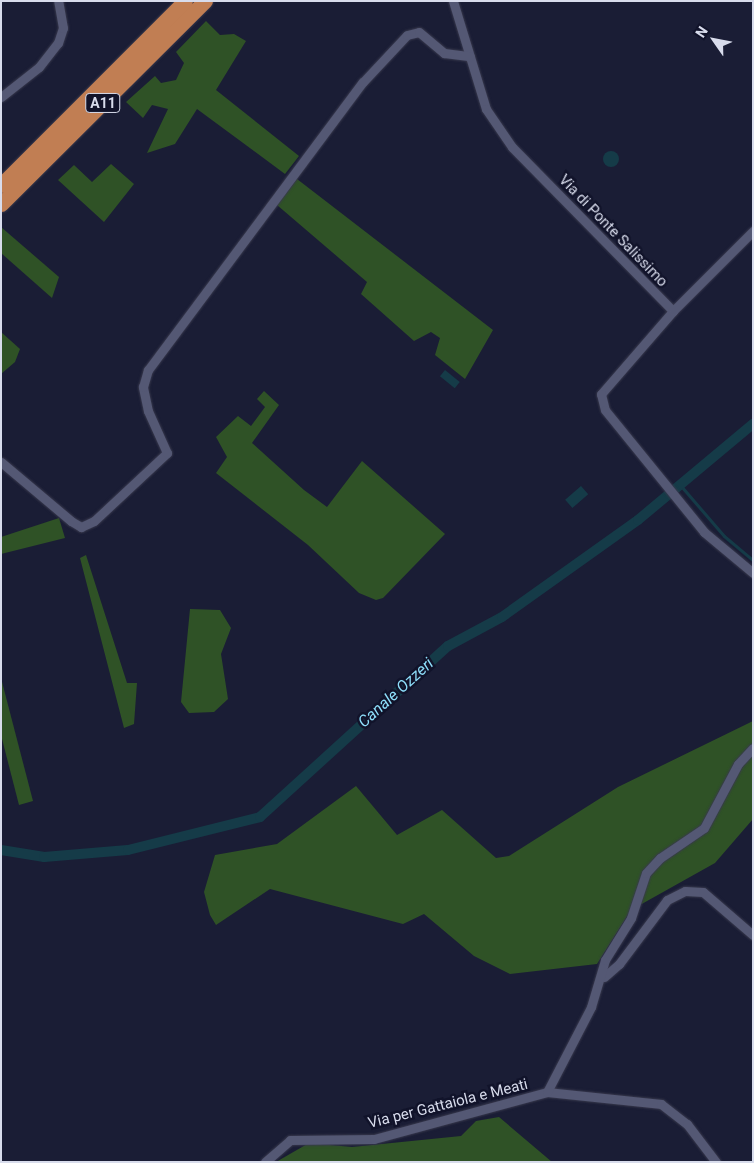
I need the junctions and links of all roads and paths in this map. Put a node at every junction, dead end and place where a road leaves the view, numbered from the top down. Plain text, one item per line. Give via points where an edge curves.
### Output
1 (58, 1) edge
2 (180, 1) edge
3 (185, 1) edge
4 (205, 1) edge
5 (453, 1) edge
6 (151, 35) junction
7 (470, 56) junction
8 (1, 97) edge
9 (1, 185) edge
10 (1, 204) edge
11 (753, 231) edge
12 (673, 311) junction
13 (1, 462) edge
14 (753, 573) edge
15 (753, 748) edge
16 (753, 934) edge
17 (604, 977) junction
18 (547, 1092) junction
19 (265, 1162) edge
20 (716, 1162) edge

1 - 8 street via 63,28 58,43 39,67
2 - 6 highway
3 - 6 highway, A11
4 - 10 highway, A11
5 - 7 street, Via di Ponte Salissimo
6 - 9 highway, A11
7 - 12 street, Via di Ponte Salissimo via 486,109 512,147
7 - 13 street via 444,53 419,32 407,36 363,82 148,370 144,387 148,410 166,453 94,520 81,527 71,521
11 - 12 street
12 - 14 street via 601,394 605,410 704,532
15 - 17 street via 738,764 704,828 660,858 646,873 631,918 605,960
16 - 17 street via 704,892 686,891 667,900
17 - 18 street, Via per Gattaiola e Meati
18 - 19 street, Via per Gattaiola e Meati via 374,1139 290,1140
18 - 20 street via 661,1104 686,1124

